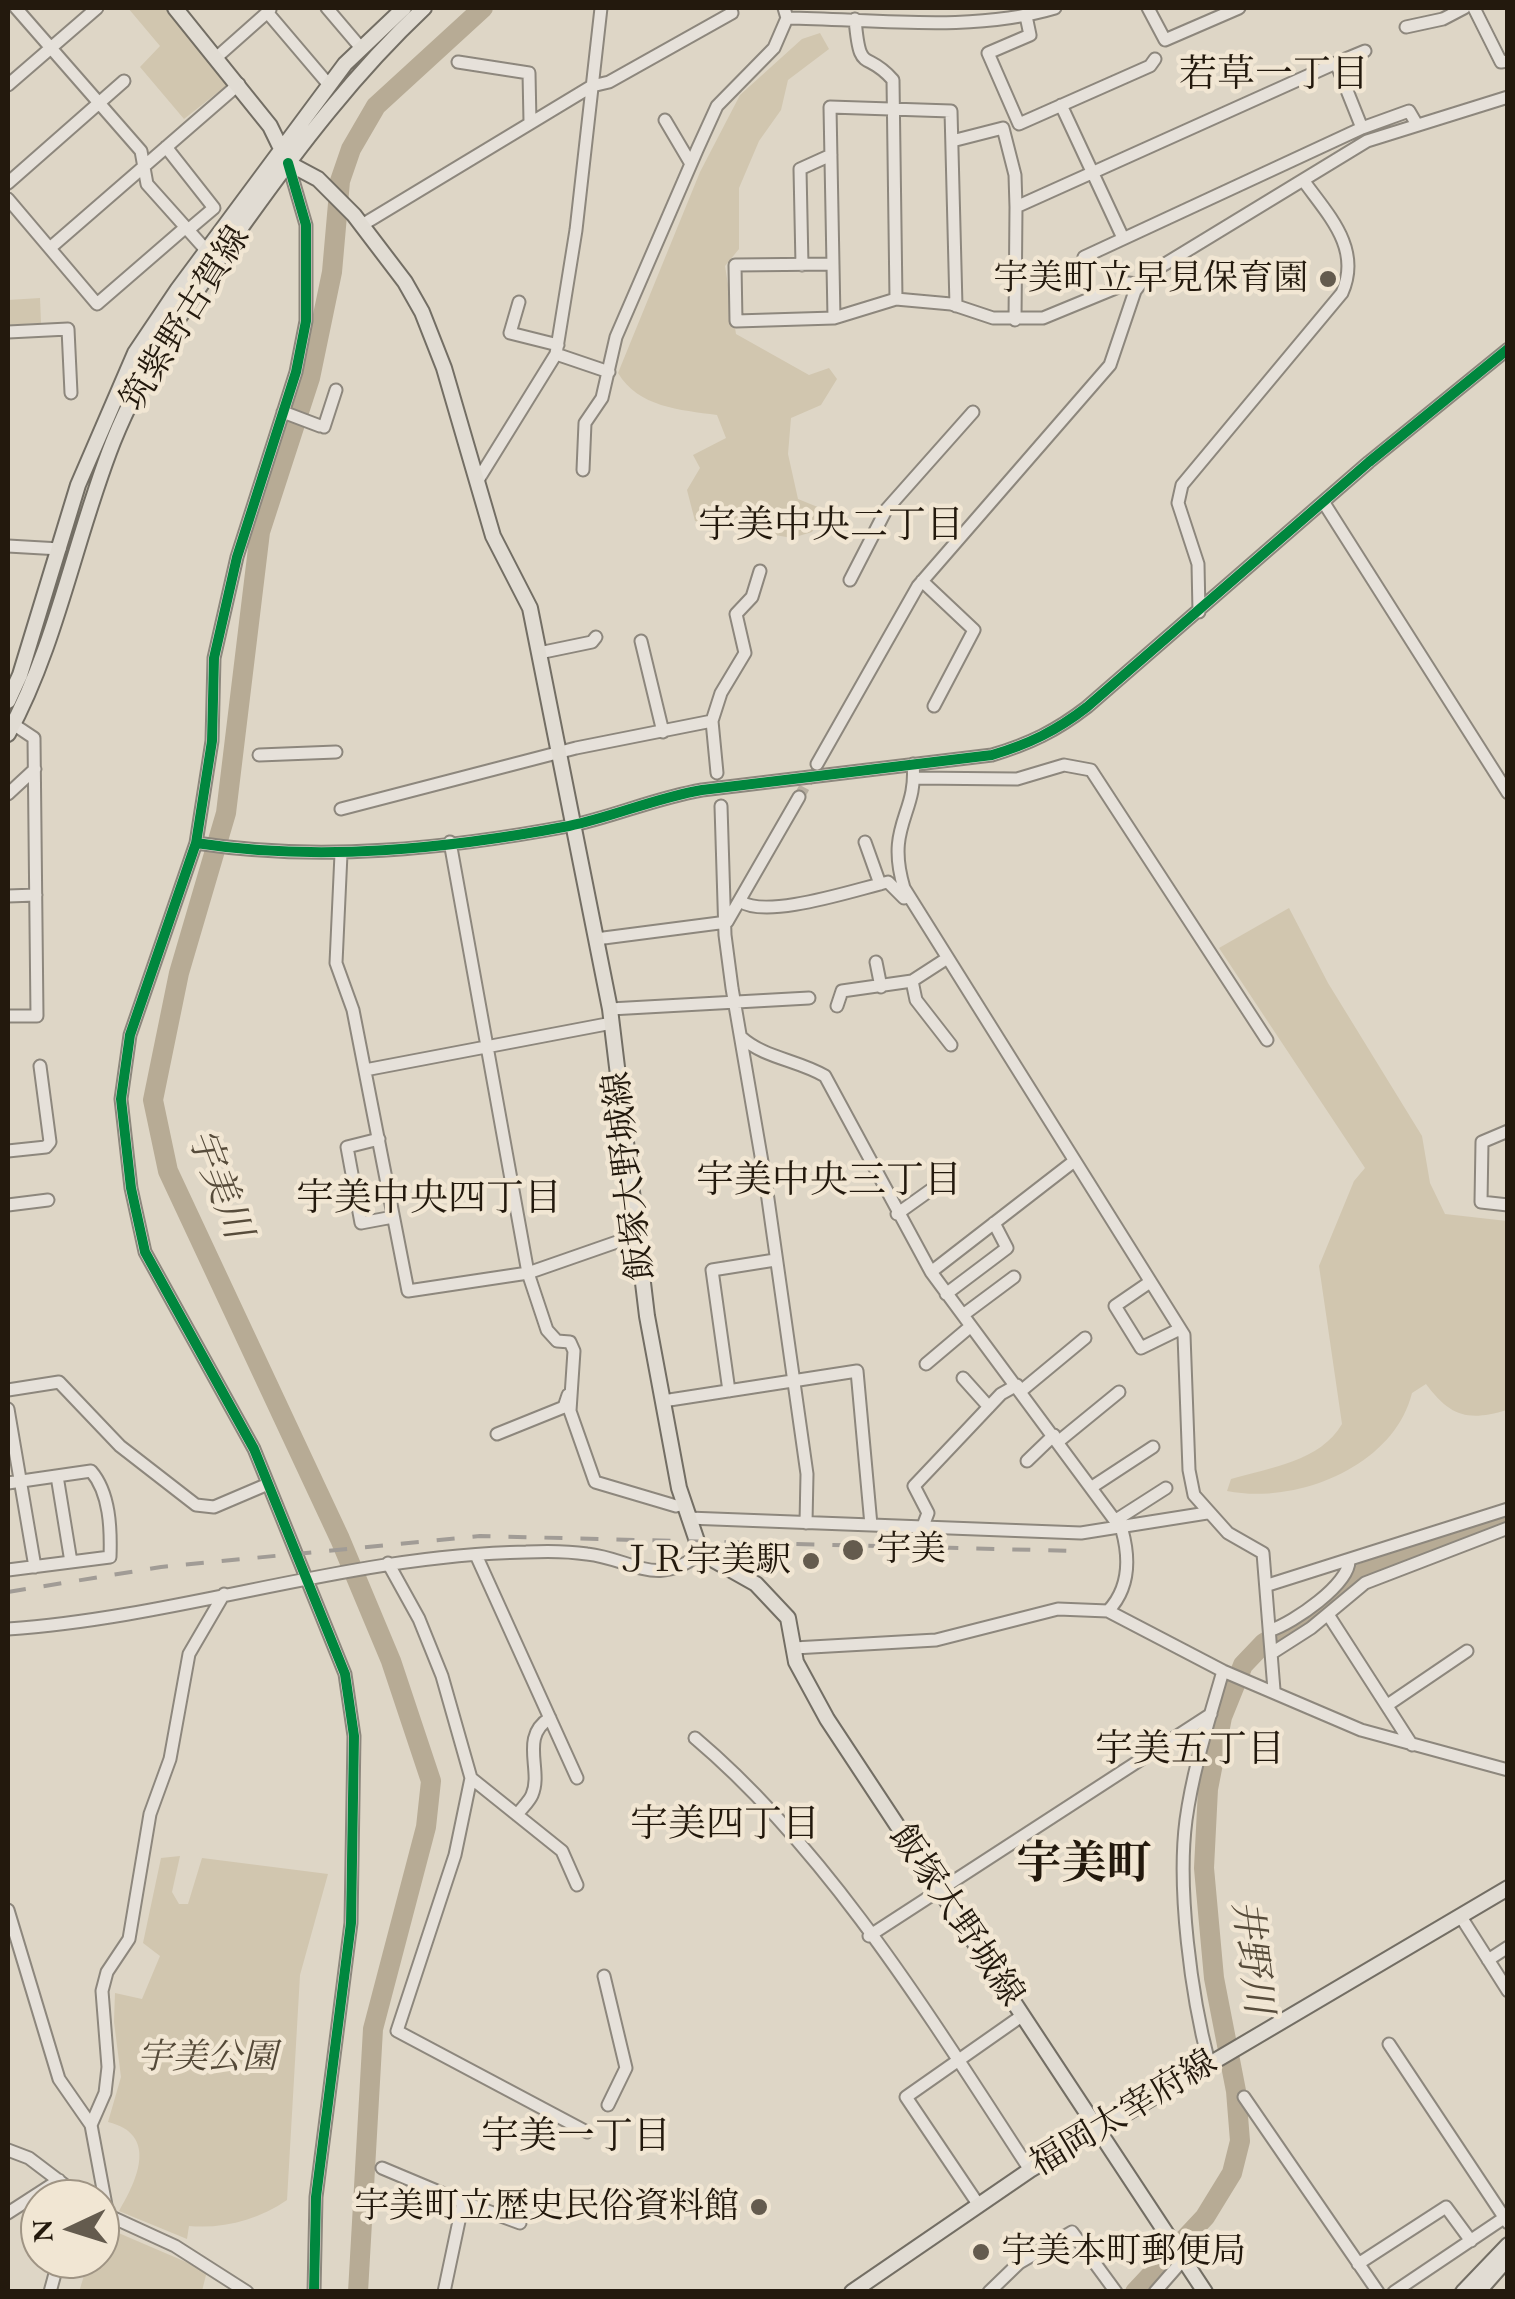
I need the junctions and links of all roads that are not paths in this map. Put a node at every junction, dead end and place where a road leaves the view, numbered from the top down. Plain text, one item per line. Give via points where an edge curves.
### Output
1 (16, 8) edge
2 (97, 8) edge
3 (177, 8) edge
4 (326, 8) edge
5 (404, 8) edge
6 (424, 8) edge
7 (602, 8) edge
8 (1055, 8) edge
9 (1148, 8) edge
10 (1239, 8) edge
11 (1464, 8) edge
12 (1474, 8) edge
13 (270, 10) edge
14 (732, 12) dead end
15 (785, 13) edge
16 (1026, 16) junction
17 (855, 19) junction
18 (1406, 27) dead end
19 (49, 48) junction
20 (362, 48) junction
21 (1365, 51) dead end
22 (217, 57) junction
23 (1155, 59) dead end
24 (1508, 61) edge
25 (458, 62) dead end
26 (1336, 63) junction
27 (124, 80) dead end
28 (240, 84) junction
29 (8, 85) edge
30 (329, 85) junction
31 (592, 86) junction
32 (1508, 97) edge
33 (98, 104) junction
34 (1061, 105) junction
35 (894, 107) junction
36 (665, 120) dead end
37 (530, 122) junction
38 (1416, 124) junction
39 (1362, 128) junction
40 (952, 141) junction
41 (166, 147) junction
42 (831, 154) junction
43 (284, 157) junction
44 (145, 164) junction
45 (691, 164) junction
46 (1093, 172) junction
47 (1303, 180) junction
48 (8, 183) edge
49 (8, 199) edge
50 (1016, 207) junction
51 (358, 220) junction
52 (187, 228) junction
53 (1124, 238) junction
54 (50, 248) junction
55 (206, 250) junction
56 (1084, 258) dead end
57 (833, 264) junction
58 (802, 265) junction
59 (1140, 284) junction
60 (896, 299) junction
61 (519, 302) dead end
62 (956, 306) junction
63 (834, 318) junction
64 (1015, 320) junction
65 (8, 332) edge
66 (1508, 349) edge
67 (557, 350) junction
68 (608, 372) junction
69 (336, 390) dead end
70 (71, 393) dead end
71 (973, 412) dead end
72 (286, 414) junction
73 (583, 470) dead end
74 (478, 480) junction
75 (1324, 503) junction
76 (8, 546) edge
77 (60, 549) junction
78 (760, 572) dead end
79 (850, 580) dead end
80 (922, 581) junction
81 (1199, 612) junction
82 (596, 637) dead end
83 (642, 641) dead end
84 (539, 653) junction
85 (8, 701) edge
86 (934, 706) dead end
87 (712, 722) junction
88 (10, 729) edge
89 (662, 732) junction
90 (336, 752) dead end
91 (259, 755) dead end
92 (560, 755) junction
93 (817, 764) tunnel mouth
94 (913, 764) junction
95 (34, 769) junction
96 (717, 773) dead end
97 (914, 778) junction
98 (1508, 793) edge
99 (8, 794) edge
100 (799, 797) tunnel mouth
101 (720, 806) dead end
102 (341, 808) dead end
103 (573, 825) junction
104 (450, 842) junction
105 (865, 842) dead end
106 (200, 844) junction
107 (341, 854) junction
108 (880, 884) junction
109 (36, 895) junction
110 (8, 896) edge
111 (740, 901) junction
112 (921, 916) junction
113 (727, 922) junction
114 (596, 939) junction
115 (946, 959) junction
116 (876, 962) dead end
117 (912, 980) junction
118 (881, 987) junction
119 (809, 998) dead end
120 (736, 1000) junction
121 (837, 1006) dead end
122 (8, 1016) edge
123 (611, 1016) junction
124 (741, 1036) junction
125 (1266, 1040) dead end
126 (951, 1045) dead end
127 (487, 1047) junction
128 (40, 1066) dead end
129 (366, 1070) junction
130 (1508, 1131) edge
131 (378, 1139) junction
132 (8, 1152) edge
133 (1073, 1162) junction
134 (939, 1184) dead end
135 (48, 1200) dead end
136 (8, 1205) edge
137 (1508, 1205) edge
138 (897, 1214) junction
139 (393, 1217) junction
140 (994, 1223) junction
141 (637, 1235) junction
142 (776, 1260) junction
143 (931, 1272) junction
144 (528, 1274) junction
145 (1014, 1277) dead end
146 (1150, 1282) junction
147 (946, 1294) junction
148 (967, 1321) junction
149 (1180, 1329) junction
150 (1085, 1338) dead end
151 (926, 1364) dead end
152 (963, 1378) dead end
153 (793, 1382) junction
154 (1019, 1388) junction
155 (8, 1390) edge
156 (570, 1391) junction
157 (729, 1391) junction
158 (1119, 1392) dead end
159 (663, 1401) junction
160 (990, 1407) junction
161 (8, 1409) edge
162 (497, 1434) dead end
163 (1056, 1438) junction
164 (1153, 1447) dead end
165 (1027, 1461) dead end
166 (56, 1476) junction
167 (14, 1482) edge
168 (268, 1484) junction
169 (1092, 1487) junction
170 (1166, 1488) dead end
171 (1508, 1510) edge
172 (686, 1511) junction
173 (1207, 1513) junction
174 (806, 1523) junction
175 (871, 1525) junction
176 (1119, 1525) junction
177 (923, 1526) junction
178 (1508, 1528) edge
179 (701, 1553) junction
180 (476, 1555) junction
181 (1349, 1560) junction
182 (71, 1562) junction
183 (384, 1563) junction
184 (35, 1567) junction
185 (8, 1570) edge
186 (304, 1577) junction
187 (1268, 1585) junction
188 (224, 1594) junction
189 (1108, 1612) junction
190 (1329, 1616) dead end
191 (8, 1629) edge
192 (1271, 1630) junction
193 (794, 1648) junction
194 (1467, 1651) dead end
195 (1272, 1654) junction
196 (1224, 1671) junction
197 (1274, 1690) junction
198 (1389, 1704) junction
199 (1211, 1714) junction
200 (550, 1718) junction
201 (695, 1738) dead end
202 (1412, 1745) junction
203 (1508, 1770) edge
204 (471, 1778) junction
205 (577, 1778) dead end
206 (517, 1815) junction
207 (578, 1885) dead end
208 (1508, 1888) edge
209 (938, 1891) junction
210 (8, 1910) edge
211 (1460, 1917) junction
212 (869, 1936) junction
213 (1508, 1947) edge
214 (1488, 1960) junction
215 (604, 1976) dead end
216 (1508, 1990) edge
217 (1023, 2015) junction
218 (1390, 2044) dead end
219 (958, 2060) junction
220 (1211, 2062) junction
221 (1244, 2097) dead end
222 (608, 2105) dead end
223 (91, 2125) junction
224 (1098, 2130) junction
225 (587, 2132) dead end
226 (8, 2150) edge
227 (382, 2168) dead end
228 (1030, 2170) junction
229 (58, 2179) edge
230 (99, 2179) edge
231 (464, 2202) junction
232 (978, 2204) junction
233 (120, 2220) edge
234 (1506, 2221) edge
235 (520, 2223) dead end
236 (1470, 2241) junction
237 (1508, 2245) edge
238 (1181, 2257) junction
239 (1508, 2258) edge
240 (1358, 2264) junction
241 (1115, 2291) edge
242 (247, 2292) edge
243 (314, 2292) edge
244 (444, 2292) edge
245 (852, 2292) edge
246 (989, 2292) edge
247 (1155, 2292) edge
248 (1205, 2292) edge
249 (1378, 2292) edge
250 (1394, 2292) edge
251 (1463, 2292) edge
252 (1478, 2292) edge

1 - 19 street
2 - 19 street
3 - 22 main road
4 - 20 street
5 - 20 main road, 筑紫野古賀線
6 - 43 main road, 筑紫野古賀線
7 - 31 street
8 - 16 street
9 - 10 street via 1165,40
11 - 18 street
12 - 24 street via 1501,62
13 - 22 street
13 - 30 street
14 - 31 street
15 - 17 street
15 - 45 street via 774,48 717,106
16 - 17 street
16 - 34 street via 1030,35 988,53 1019,124
17 - 35 street via 859,54 893,80
19 - 29 street
19 - 33 street
20 - 30 main road, 筑紫野古賀線
21 - 26 street
22 - 28 main road
23 - 34 street
25 - 37 street via 529,73
26 - 39 street
26 - 46 street
27 - 33 street
28 - 41 street
28 - 43 main road
30 - 43 main road, 筑紫野古賀線
31 - 37 street
31 - 67 street
32 - 38 street
33 - 44 street
33 - 48 street
34 - 46 street
35 - 40 street via 951,112
35 - 42 street via 830,107
35 - 60 street
36 - 45 street
37 - 51 street
38 - 39 street via 1410,111
38 - 47 street via 1367,140
39 - 53 street
40 - 50 street via 1003,128
40 - 62 street
41 - 44 street
41 - 52 street via 214,208
42 - 57 street
42 - 58 street via 800,168
43 - 51 main road, 飯塚大野城線 via 318,179
43 - 55 main road, 筑紫野古賀線
43 - 72 street via 306,225 308,278
43 - 88 main road, 筑紫野古賀線 via 138,389 96,486
44 - 52 street via 147,184
44 - 54 street
45 - 68 street via 616,338
46 - 50 street
46 - 53 street
47 - 59 street
47 - 81 street via 1347,246 1348,279 1182,484 1178,503 1198,564
49 - 54 street
50 - 64 street
51 - 74 main road, 飯塚大野城線 via 422,312
52 - 54 street via 96,304
52 - 55 street
53 - 56 street
55 - 77 main road, 筑紫野古賀線 via 132,352 78,485
57 - 58 street
57 - 63 street
58 - 63 street via 734,265 736,321
59 - 64 street via 1043,318
59 - 80 street via 1110,365
60 - 62 street
60 - 63 street
61 - 67 street via 510,333
62 - 64 street
65 - 70 street via 68,330
66 - 75 street
67 - 68 street
67 - 74 street
68 - 73 street via 602,398 585,423
69 - 72 street via 322,427
71 - 79 street via 886,510
72 - 106 street via 237,557 214,658
74 - 84 main road, 飯塚大野城線 via 493,536 530,608
75 - 81 street
75 - 98 street
76 - 77 street
77 - 85 main road, 筑紫野古賀線
78 - 87 street via 752,597 736,614 744,661
80 - 86 street via 974,630
80 - 93 street
81 - 94 street via 1042,739 992,755
82 - 84 street
83 - 89 street
84 - 92 main road, 飯塚大野城線
87 - 89 street
87 - 96 street
88 - 95 street via 34,738
89 - 92 street
90 - 91 street
92 - 102 street
92 - 103 main road, 飯塚大野城線
94 - 97 street
94 - 103 street via 670,795
95 - 99 street
95 - 109 street
97 - 112 street via 895,846 904,888
97 - 125 street via 1017,779 1064,764 1091,770
100 - 111 street
101 - 113 street
103 - 104 street
103 - 114 main road, 飯塚大野城線
104 - 107 street
104 - 127 street
105 - 108 street
106 - 107 street
106 - 168 street via 130,1034 123,1132 145,1252 232,1405
107 - 129 street via 336,963
108 - 111 street via 802,903
108 - 112 street via 894,884
109 - 110 street
109 - 122 street via 37,1016
111 - 113 street
112 - 115 street
113 - 114 street
113 - 120 street
114 - 123 main road, 飯塚大野城線
115 - 117 street
115 - 133 street
116 - 118 street
117 - 118 street
117 - 126 street via 916,1000
118 - 121 street via 842,991
119 - 120 street
120 - 123 street
120 - 124 street
123 - 127 street
123 - 141 main road, 飯塚大野城線
124 - 138 street via 754,1048 825,1076
124 - 142 street
127 - 129 street
127 - 144 street
128 - 132 street via 50,1142
129 - 131 street
130 - 137 street via 1482,1142 1481,1202
131 - 139 street
131 - 139 street via 347,1147 361,1222
133 - 140 street
133 - 146 street
134 - 138 street
135 - 136 street
138 - 143 street
139 - 144 street via 408,1291
140 - 143 street
140 - 147 street via 1007,1248
141 - 144 street
141 - 159 main road, 飯塚大野城線
142 - 153 street
142 - 157 street via 712,1270
143 - 147 street
144 - 156 street via 547,1330 557,1341 570,1342
145 - 148 street
146 - 149 street
146 - 149 street via 1115,1306 1141,1348
147 - 148 street
148 - 151 street
148 - 154 street
149 - 173 street via 1187,1357 1189,1470 1194,1495
150 - 154 street
152 - 160 street
153 - 157 street
153 - 174 street via 807,1474
153 - 175 street via 857,1371 860,1376
154 - 160 street
154 - 163 street
155 - 168 street via 59,1382 120,1446 196,1505 214,1507
156 - 162 street via 564,1407
156 - 172 street via 570,1411 595,1482
157 - 159 street
158 - 163 street
159 - 172 main road, 飯塚大野城線
160 - 177 street via 914,1486 928,1513
161 - 167 street
163 - 165 street
163 - 169 street
164 - 169 street
166 - 167 street
166 - 182 street
166 - 182 street via 91,1471 105,1496 110,1557
167 - 184 street
168 - 186 street
169 - 176 street
170 - 176 street
171 - 181 street
172 - 174 street
172 - 179 main road, 飯塚大野城線
173 - 176 street
173 - 187 street via 1263,1553
174 - 175 street
175 - 177 street
176 - 177 street via 1080,1532
176 - 189 street via 1126,1578
178 - 195 street via 1365,1583
179 - 180 street via 649,1573 590,1554
179 - 193 main road, 飯塚大野城線 via 756,1584 775,1603 788,1618
180 - 183 street
180 - 200 street
181 - 187 street
181 - 192 street via 1344,1578 1304,1613
182 - 184 street
183 - 186 street
183 - 204 street via 419,1619
184 - 185 street
186 - 188 street
186 - 243 street via 346,1674 354,1736 351,1923 316,2197
187 - 192 street
188 - 191 street via 78,1626
188 - 223 street via 189,1654 170,1759 150,1814 129,1939 106,1972 101,1994 108,2067
189 - 193 street via 1058,1609 936,1640
189 - 196 street
190 - 198 street
192 - 195 street
193 - 209 main road, 飯塚大野城線 via 827,1719
194 - 198 street
195 - 197 street
196 - 197 street
196 - 199 street
197 - 202 street
198 - 202 street
199 - 209 street
199 - 220 street via 1194,1770 1184,1861 1190,1961
200 - 205 street
200 - 206 street via 533,1745 532,1796
201 - 212 street via 764,1804
202 - 203 street
204 - 206 street
204 - 225 street via 454,1854 397,2031
206 - 207 street via 562,1851
208 - 211 main road, 福岡太宰府線
209 - 212 street
209 - 217 main road, 飯塚大野城線
210 - 223 street via 59,2079
211 - 214 street
211 - 220 main road, 福岡太宰府線
212 - 219 street
213 - 214 street
214 - 216 street
215 - 222 street via 626,2068
217 - 219 street
217 - 224 main road, 飯塚大野城線
218 - 234 street
219 - 228 street
219 - 232 street via 906,2097
220 - 224 main road, 福岡太宰府線
221 - 240 street
223 - 230 street
224 - 228 main road, 福岡太宰府線
224 - 238 main road, 飯塚大野城線
226 - 229 street
227 - 231 street
228 - 232 main road, 福岡太宰府線
231 - 235 street
231 - 244 street
232 - 245 main road, 福岡太宰府線
233 - 242 street
234 - 236 street
236 - 240 street via 1446,2207
236 - 250 street
237 - 251 main road
238 - 247 street
238 - 248 main road, 飯塚大野城線
239 - 252 main road
240 - 249 street
241 - 246 street via 1072,2232 1019,2263

